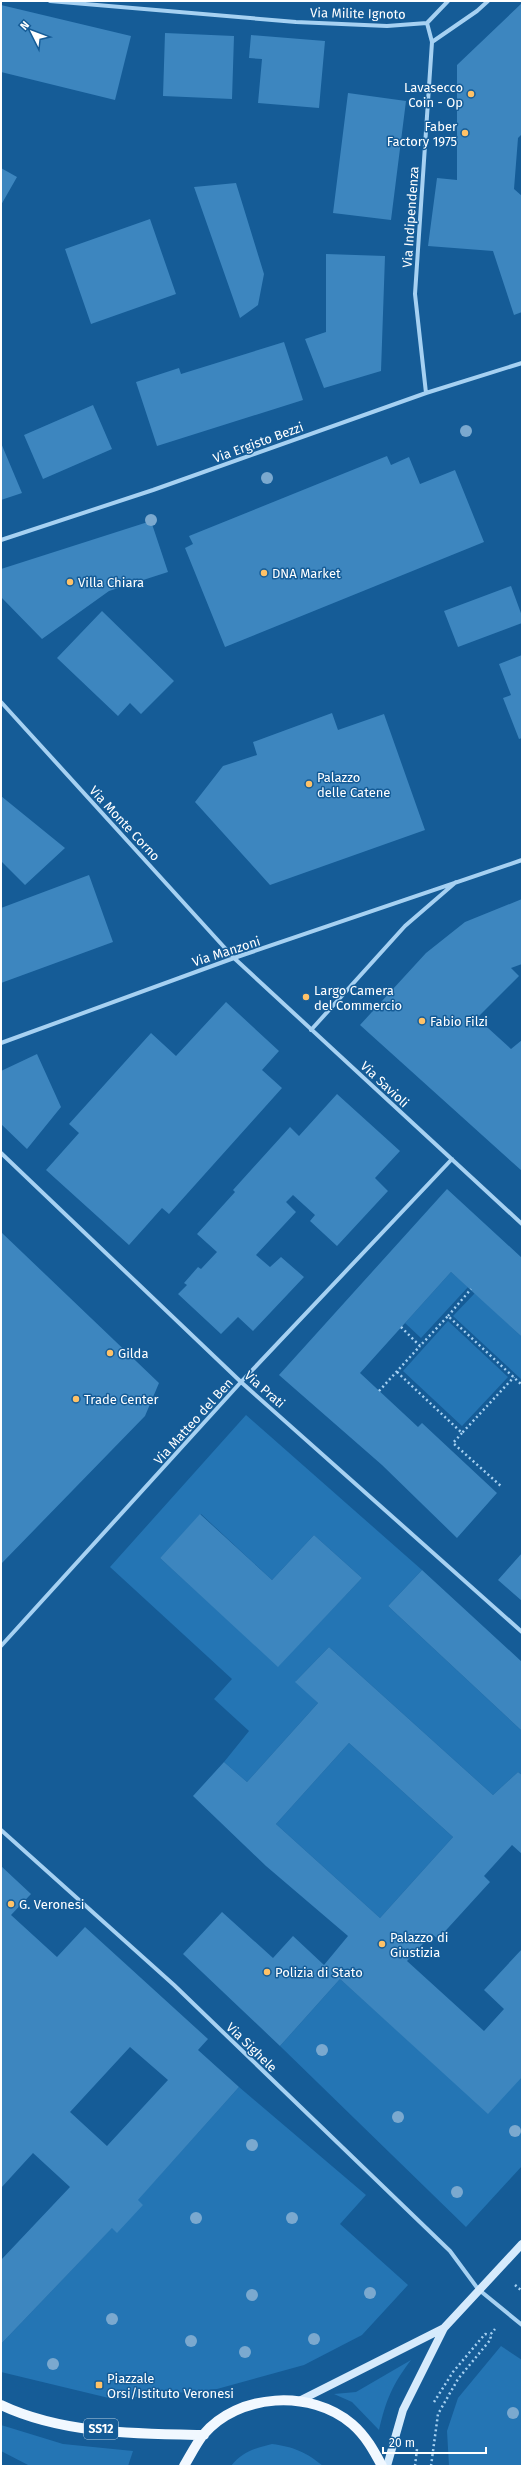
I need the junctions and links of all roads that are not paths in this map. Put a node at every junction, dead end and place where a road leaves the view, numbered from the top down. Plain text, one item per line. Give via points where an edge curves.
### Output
1 (50, 1) edge
2 (448, 1) edge
3 (488, 1) edge
4 (427, 23) junction
5 (432, 42) junction
6 (522, 363) edge
7 (426, 393) junction
8 (1, 540) edge
9 (1, 702) edge
10 (522, 860) edge
11 (458, 880) junction
12 (234, 958) junction
13 (311, 1030) junction
14 (1, 1043) edge
15 (1, 1153) edge
16 (452, 1159) junction
17 (522, 1224) edge
18 (241, 1382) junction
19 (522, 1632) edge
20 (1, 1646) edge
21 (1, 1830) edge
22 (522, 2244) edge
23 (478, 2289) junction
24 (522, 2325) edge
25 (444, 2328) junction
26 (299, 2401) junction
27 (1, 2405) edge
28 (204, 2435) junction
29 (184, 2466) edge
30 (382, 2466) edge
31 (387, 2466) edge

1 - 4 street, Via Milite Ignoto via 296,22 387,26
2 - 4 street
3 - 5 street via 478,12
4 - 5 street, Via Indipendenza
5 - 7 street, Via Indipendenza via 415,294
6 - 7 street, Via Ergisto Bezzi
7 - 8 street, Via Ergisto Bezzi via 153,490
9 - 12 street, Via Monte Corno
10 - 11 street, Via Manzoni
11 - 12 street, Via Manzoni
11 - 13 street, Via Manzoni via 405,926
12 - 13 street, Via Savioli
12 - 14 street, Via Manzoni
13 - 16 street, Via Savioli
15 - 18 street, Via Prati
16 - 17 street, Via Savioli
16 - 18 street, Via Matteo del Ben
18 - 19 street, Via Prati
18 - 20 street, Via Matteo del Ben
21 - 23 street, Via Sighele via 180,1991 450,2252
22 - 23 main road
23 - 24 street, Via Sighele
23 - 25 main road
25 - 26 main road
25 - 31 main road via 403,2410
26 - 28 main road via 273,2400 247,2406 224,2418
26 - 30 main road via 327,2409 352,2424 372,2446
27 - 28 main road, SS12 via 46,2420 80,2427 141,2434
28 - 29 main road

